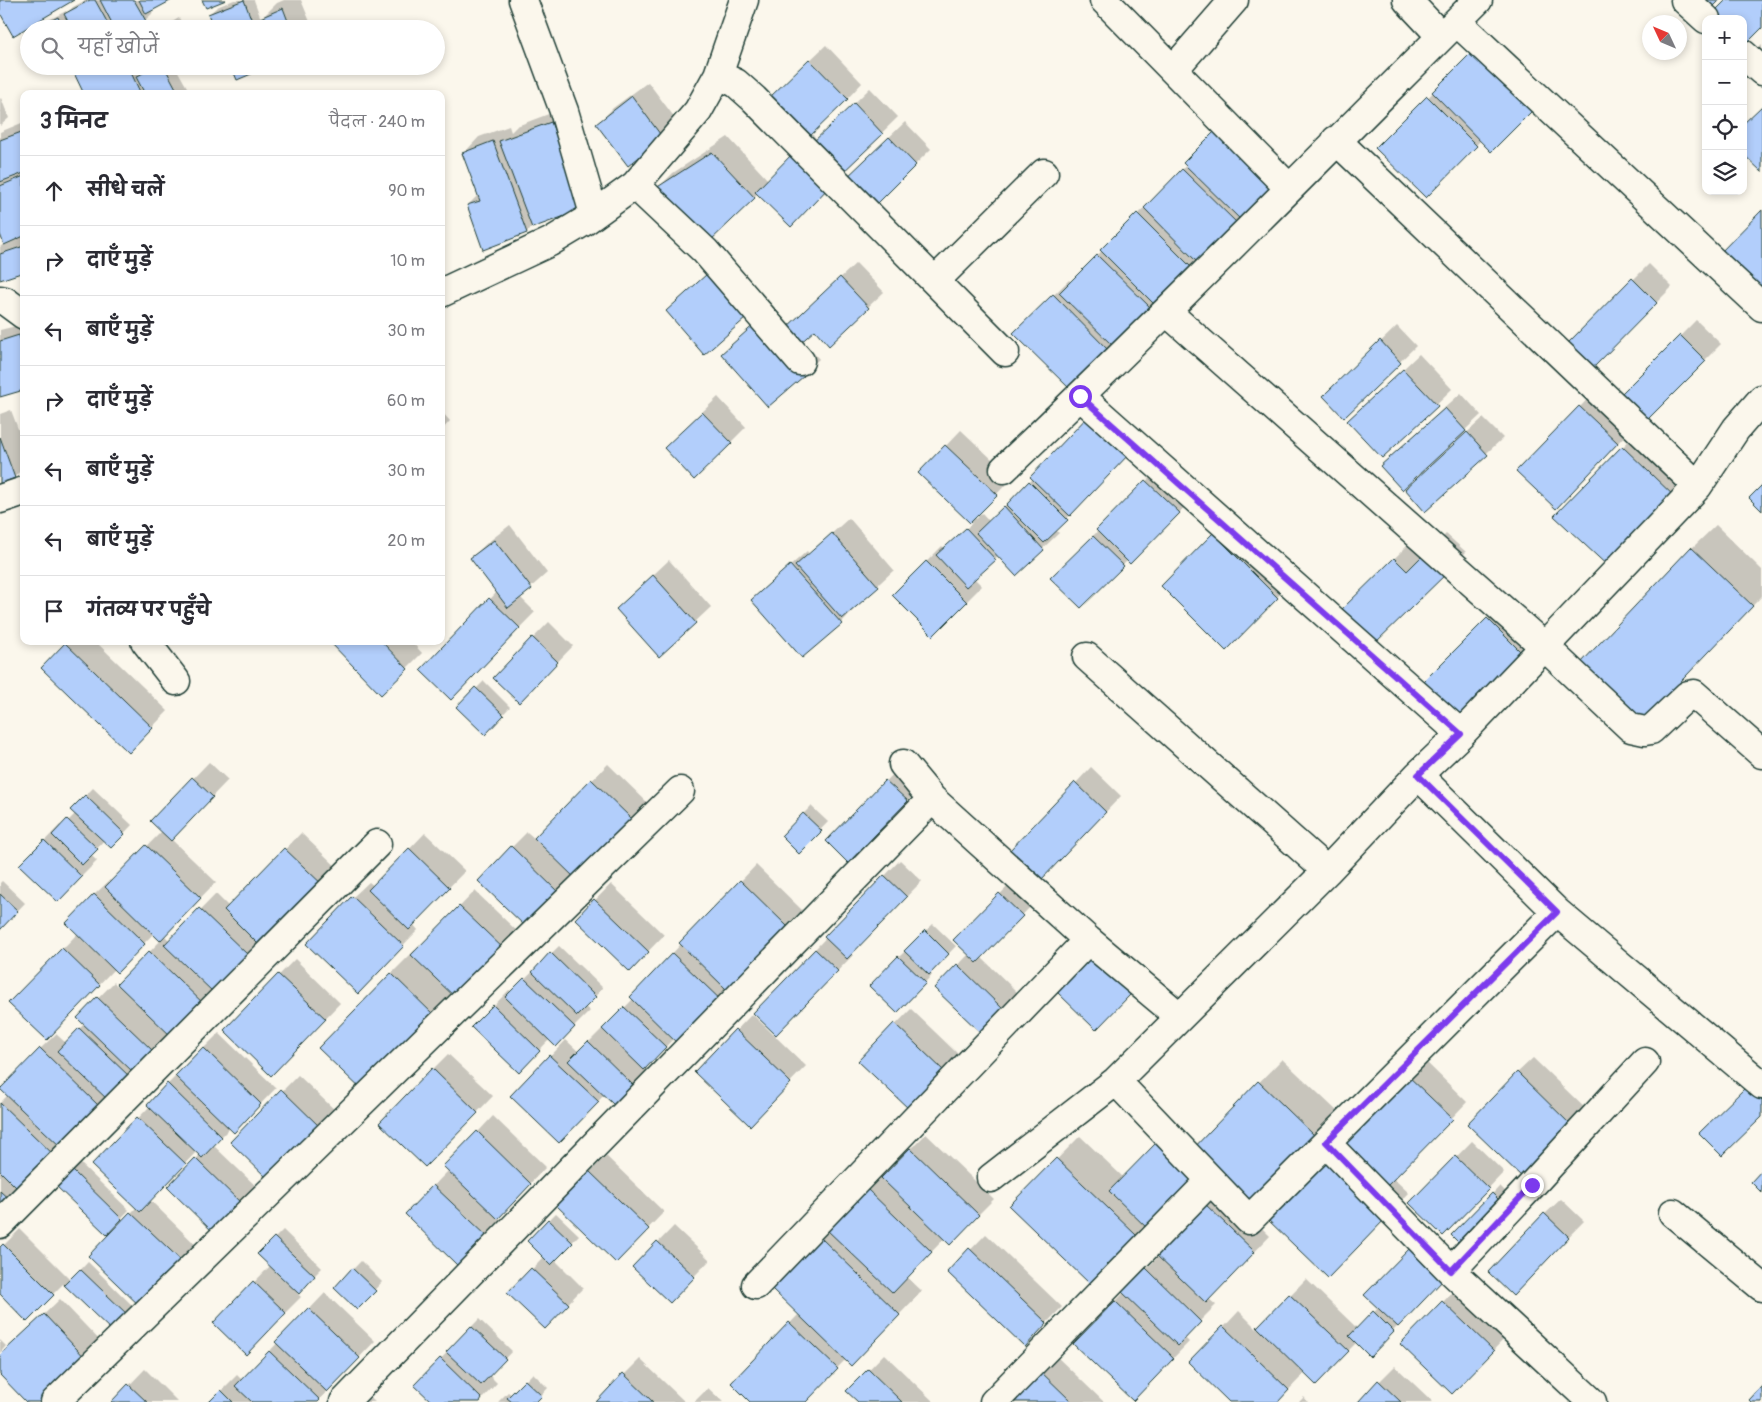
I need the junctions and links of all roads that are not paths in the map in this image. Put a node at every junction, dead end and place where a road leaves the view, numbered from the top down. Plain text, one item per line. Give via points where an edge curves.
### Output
1 (523, 0) edge
2 (744, 0) edge
3 (1104, 0) edge
4 (1234, 0) edge
5 (1407, 0) edge
6 (1478, 0) edge
7 (1685, 0) edge
8 (1702, 15) edge
9 (1449, 29) junction
10 (1747, 58) edge
11 (1174, 69) junction
12 (1762, 71) edge
13 (718, 75) junction
14 (1336, 140) junction
15 (1044, 173) dead end
16 (635, 185) junction
17 (1289, 188) junction
18 (594, 214) junction
19 (934, 281) junction
20 (445, 291) edge
21 (0, 300) edge
22 (1762, 307) edge
23 (20, 312) edge
24 (1167, 312) junction
25 (1005, 352) dead end
26 (800, 361) dead end
27 (1080, 396) junction
28 (1762, 399) edge
29 (1004, 469) dead end
30 (1698, 486) junction
31 (20, 492) edge
32 (0, 499) edge
33 (148, 645) edge
34 (1545, 647) junction
35 (1087, 657) dead end
36 (176, 681) dead end
37 (1461, 734) junction
38 (1762, 754) edge
39 (903, 764) dead end
40 (1418, 775) junction
41 (680, 791) dead end
42 (932, 799) junction
43 (377, 844) dead end
44 (1327, 871) junction
45 (1557, 912) junction
46 (1088, 940) junction
47 (1180, 1018) junction
48 (1644, 1062) dead end
49 (1116, 1081) junction
50 (1762, 1085) edge
51 (1326, 1142) junction
52 (991, 1178) dead end
53 (1210, 1181) junction
54 (1673, 1213) dead end
55 (0, 1224) edge
56 (1451, 1271) junction
57 (756, 1285) dead end
58 (1762, 1287) edge
59 (55, 1402) edge
60 (344, 1402) edge
61 (994, 1402) edge
62 (1592, 1402) edge

1 - 18 street via 564,112
2 - 13 street
3 - 11 street
4 - 11 street
5 - 9 street
6 - 9 street
7 - 8 street
9 - 14 street
9 - 22 street
10 - 12 street
11 - 17 street
13 - 16 street via 698,110
13 - 19 street via 736,83 754,99
14 - 17 street
14 - 30 street
15 - 19 street
16 - 18 street
16 - 26 street via 705,252
17 - 24 street
18 - 20 street via 550,242
19 - 25 street
21 - 23 street
24 - 27 street
24 - 34 street
27 - 29 street
27 - 37 street
28 - 30 street via 1736,429
30 - 34 street
31 - 32 street
33 - 36 street
34 - 37 street
34 - 38 street via 1631,728 1651,730 1688,695 1694,694
35 - 44 street
37 - 40 street
39 - 42 street
40 - 44 street
40 - 45 street
41 - 59 street
42 - 46 street
42 - 60 street
43 - 55 street
44 - 47 street
45 - 50 street
45 - 51 street
46 - 47 street
46 - 57 street
47 - 49 street
48 - 56 street
49 - 52 street
49 - 53 street
51 - 53 street via 1248,1220
51 - 56 street
53 - 61 street
54 - 58 street
56 - 62 street

